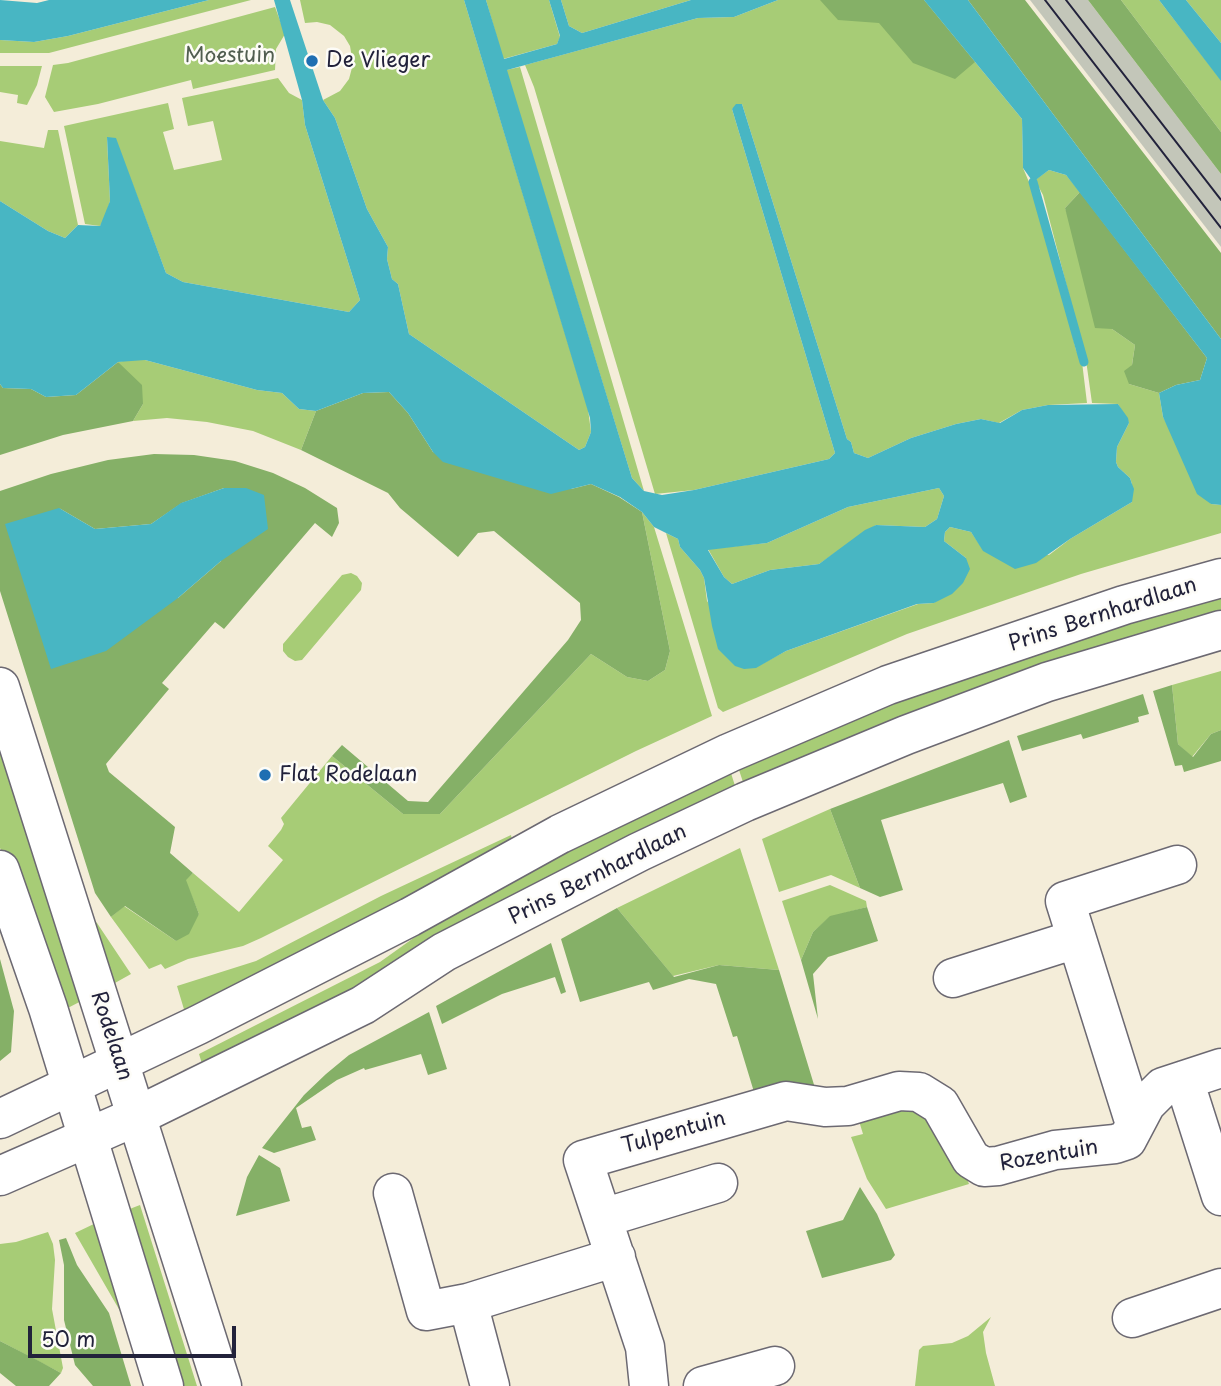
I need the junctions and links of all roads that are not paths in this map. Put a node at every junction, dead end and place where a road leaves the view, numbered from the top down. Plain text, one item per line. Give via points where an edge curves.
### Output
1 (1221, 578) edge
2 (1221, 630) edge
3 (0, 687) edge
4 (1177, 865) dead end
5 (0, 870) edge
6 (1076, 939) junction
7 (953, 978) dead end
8 (119, 1062) junction
9 (1221, 1068) edge
10 (1184, 1080) junction
11 (70, 1085) junction
12 (825, 1107) joint
13 (137, 1116) junction
14 (0, 1119) edge
15 (1135, 1124) junction
16 (87, 1136) junction
17 (0, 1177) edge
18 (718, 1184) dead end
19 (393, 1193) dead end
20 (1221, 1196) edge
21 (603, 1217) junction
22 (615, 1257) junction
23 (1221, 1288) edge
24 (468, 1303) junction
25 (1132, 1318) dead end
26 (775, 1366) dead end
27 (164, 1386) edge
28 (222, 1386) edge
29 (490, 1386) edge
30 (649, 1386) edge
31 (704, 1386) edge

1 - 8 street, Prins Bernhardlaan via 1124,605 888,685 729,753 619,804 398,923
2 - 13 street, Prins Bernhardlaan via 1047,682 745,802 443,952 363,1004
3 - 8 street, Rodelaan
4 - 6 street via 1065,901
5 - 11 street
6 - 7 street
6 - 15 street
8 - 11 street, Prins Bernhardlaan
8 - 13 street, Rodelaan
9 - 10 street, Rozentuin
10 - 15 street, Rozentuin via 1163,1087
10 - 20 street
11 - 14 street, Prins Bernhardlaan
11 - 16 street
12 - 15 street, Rozentuin via 899,1091 919,1092 940,1105 971,1160 984,1167 1055,1150 1115,1144 1126,1140
12 - 21 street, Tulpentuin via 786,1101 583,1160
13 - 16 street, Prins Bernhardlaan
13 - 28 street, Rodelaan
16 - 17 street, Prins Bernhardlaan
16 - 27 street
18 - 21 street
19 - 24 street via 426,1311
21 - 22 street, Tulpentuin
22 - 24 street
22 - 30 street, Tulpentuin via 645,1347
23 - 25 street
24 - 29 street
26 - 31 street

